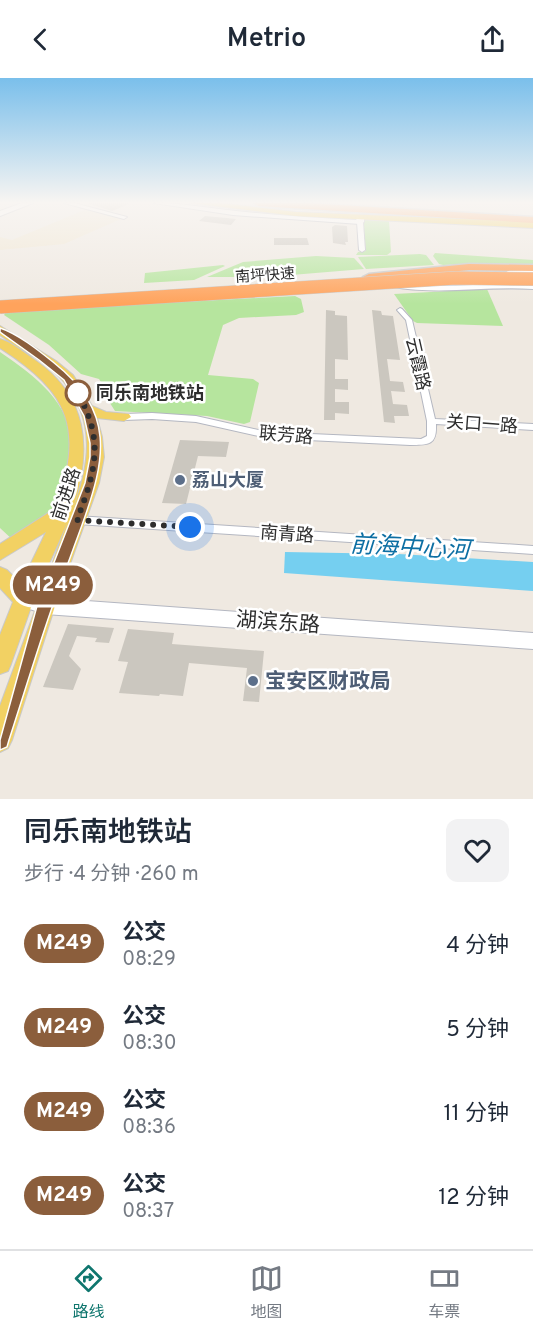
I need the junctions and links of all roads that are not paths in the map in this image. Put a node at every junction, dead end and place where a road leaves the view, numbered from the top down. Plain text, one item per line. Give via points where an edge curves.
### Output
1 (361, 237) edge
2 (362, 250) dead end
3 (533, 271) edge
4 (369, 279) junction
5 (533, 279) edge
6 (533, 285) edge
7 (285, 289) junction
8 (0, 300) edge
9 (13, 306) dead end
10 (0, 307) edge
11 (400, 310) dead end
12 (0, 330) edge
13 (0, 343) edge
14 (86, 408) junction
15 (124, 417) junction
16 (431, 421) junction
17 (533, 427) edge
18 (95, 442) junction
19 (77, 450) junction
20 (95, 465) junction
21 (77, 466) junction
22 (70, 516) junction
23 (533, 550) edge
24 (0, 553) edge
25 (0, 575) edge
26 (23, 600) junction
27 (45, 606) junction
28 (533, 641) edge
29 (0, 664) edge
30 (0, 740) edge

1 - 2 street
3 - 4 highway, 南坪快速
4 - 6 street via 421,289
4 - 8 highway, 南坪快速
4 - 9 street
5 - 7 highway, 南坪快速, bridge via 456,278
6 - 7 highway, bridge
7 - 10 highway, 南坪快速, bridge
11 - 16 street, 云霞路 via 409,320
12 - 14 main road, 前进路 via 60,371
13 - 19 main road, 前进路 via 42,371 58,387 70,413
14 - 15 main road via 104,416
14 - 18 main road, 前进路
15 - 16 street, 联芳路 via 196,419 267,435 410,442 430,439
15 - 18 main road via 105,424
16 - 17 street, 关口一路
18 - 19 main road via 94,451 86,454
18 - 20 main road, 前进路
19 - 21 main road, 前进路
20 - 21 main road via 88,461
20 - 22 main road, 前进路
21 - 22 main road, 前进路
22 - 23 street, 南青路
22 - 24 main road via 54,520
22 - 26 main road, 前进路
22 - 27 main road, 前进路
25 - 26 main road
26 - 27 street, 湖滨东路
26 - 29 main road, 前进路
27 - 28 street, 湖滨东路
27 - 30 main road, 前进路

